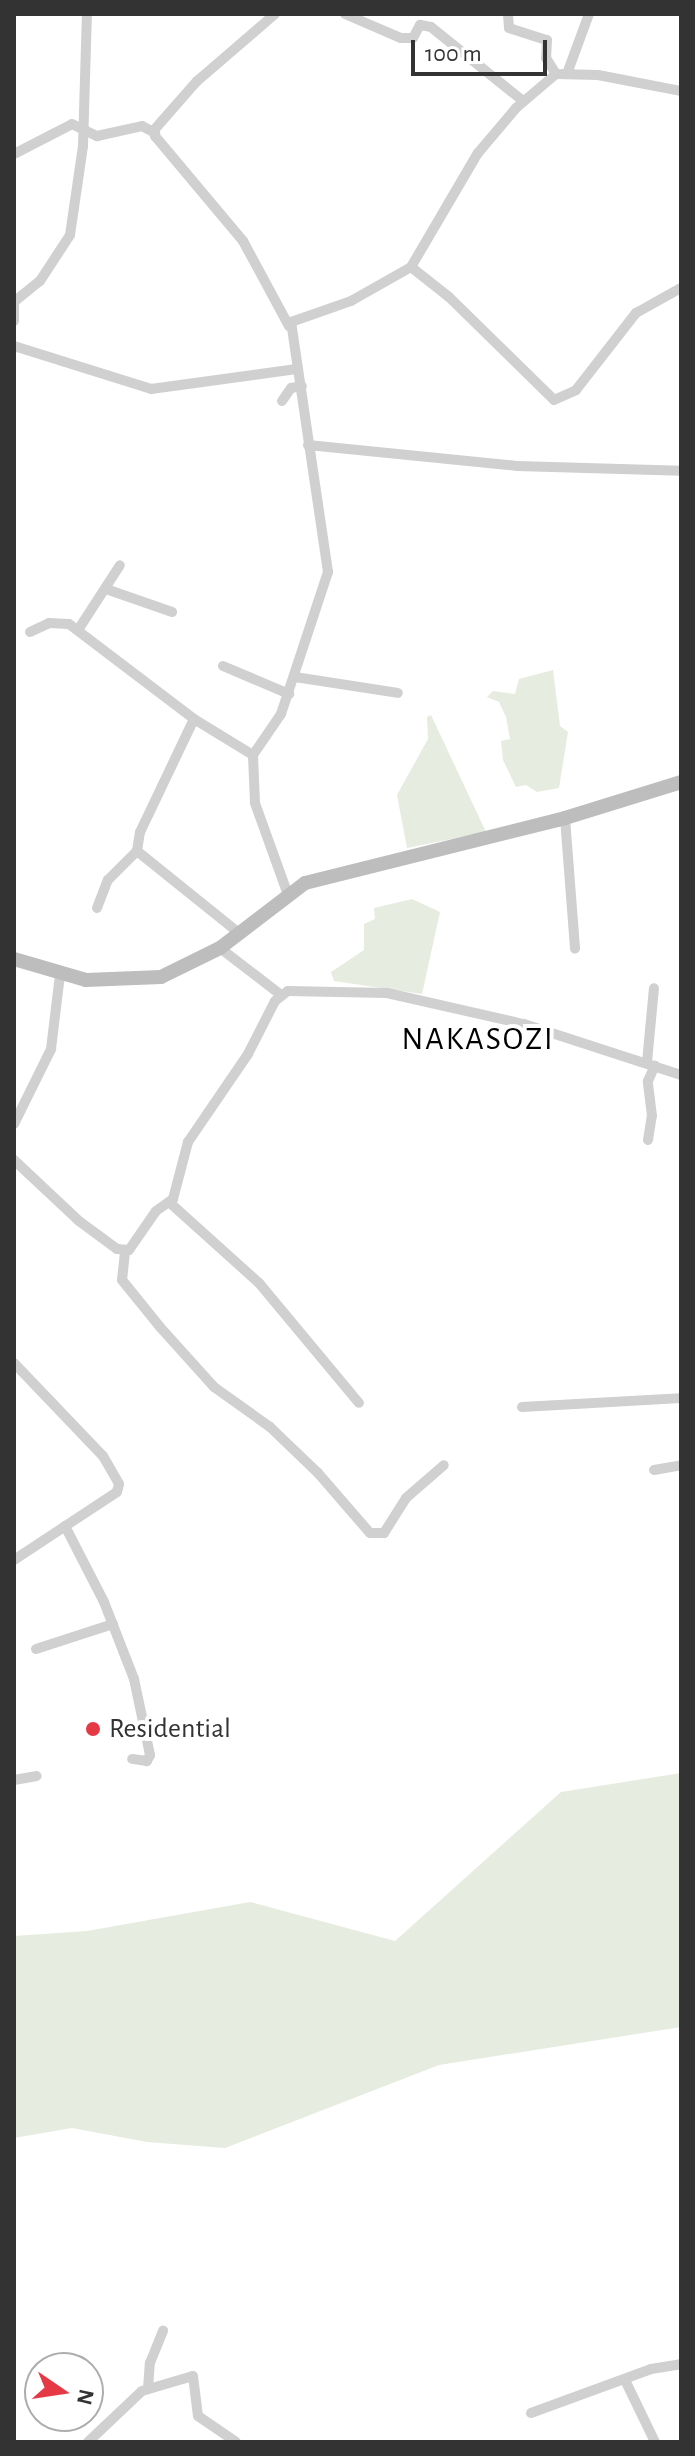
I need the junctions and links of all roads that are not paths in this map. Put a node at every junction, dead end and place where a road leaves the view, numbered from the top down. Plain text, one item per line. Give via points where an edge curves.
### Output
1 (87, 14) edge
2 (275, 14) edge
3 (345, 14) edge
4 (508, 14) edge
5 (589, 14) edge
6 (568, 71) junction
7 (556, 74) junction
8 (681, 91) edge
9 (523, 101) junction
10 (80, 127) junction
11 (155, 133) junction
12 (14, 154) edge
13 (411, 267) junction
14 (681, 288) edge
15 (14, 300) edge
16 (14, 321) edge
17 (289, 326) junction
18 (14, 346) edge
19 (297, 369) junction
20 (302, 386) junction
21 (282, 401) dead end
22 (308, 445) junction
23 (681, 471) edge
24 (120, 565) dead end
25 (106, 589) junction
26 (172, 612) dead end
27 (78, 630) junction
28 (30, 632) dead end
29 (223, 666) dead end
30 (295, 677) junction
31 (398, 693) dead end
32 (289, 694) junction
33 (194, 719) junction
34 (253, 755) junction
35 (681, 782) edge
36 (565, 818) junction
37 (137, 851) junction
38 (287, 892) junction
39 (97, 908) dead end
40 (239, 933) junction
41 (220, 948) junction
42 (575, 949) dead end
43 (14, 959) edge
44 (60, 975) junction
45 (654, 988) dead end
46 (281, 995) junction
47 (651, 1064) junction
48 (681, 1075) edge
49 (14, 1124) edge
50 (648, 1140) dead end
51 (14, 1160) edge
52 (169, 1202) junction
53 (125, 1252) junction
54 (14, 1363) edge
55 (681, 1398) edge
56 (359, 1403) dead end
57 (522, 1407) dead end
58 (444, 1465) dead end
59 (681, 1465) edge
60 (654, 1470) dead end
61 (65, 1526) junction
62 (14, 1560) edge
63 (113, 1624) junction
64 (36, 1649) dead end
65 (132, 1759) dead end
66 (37, 1776) dead end
67 (14, 1780) edge
68 (163, 2330) dead end
69 (681, 2364) edge
70 (625, 2380) junction
71 (148, 2389) junction
72 (531, 2413) dead end
73 (88, 2442) edge
74 (236, 2442) edge
75 (655, 2442) edge

1 - 10 street
2 - 11 street via 197,81
3 - 9 street via 401,38 413,38 420,25 431,27
4 - 7 street via 509,28 547,40 546,58
5 - 6 street
6 - 7 street
6 - 8 street
7 - 9 street
9 - 13 street via 478,153
10 - 11 street via 97,136 142,126
10 - 12 street via 72,124
10 - 15 street via 83,146 70,235 40,281
11 - 17 street via 243,241
13 - 14 street via 460,307 554,400 576,390 636,313
13 - 17 street via 351,301
15 - 16 street
17 - 19 street
18 - 19 street via 151,389
19 - 20 street
20 - 21 street via 291,388
20 - 22 street
22 - 23 street via 517,466
22 - 30 street via 328,572
24 - 25 street
25 - 26 street
25 - 27 street
27 - 28 street via 60,621
27 - 33 street
29 - 32 street
30 - 31 street
30 - 32 street
32 - 34 street
33 - 34 street
33 - 37 street via 140,832
34 - 38 street via 255,803
35 - 36 street
36 - 38 street via 333,874
36 - 42 street
37 - 39 street via 108,880
37 - 40 street
38 - 40 street
40 - 41 street
41 - 44 street via 177,971 144,980
41 - 46 street
43 - 44 street
44 - 49 street via 51,1049
45 - 47 street
46 - 47 street via 343,989 387,993 524,1024
46 - 52 street via 188,1142 179,1186
47 - 48 street
47 - 50 street
51 - 53 street via 79,1221
52 - 53 street
52 - 56 street via 259,1283
53 - 58 street via 122,1280 160,1327 214,1387 270,1427 318,1473 370,1533 384,1533 406,1498
54 - 61 street via 103,1456 118,1480 117,1492
55 - 57 street
59 - 60 street
61 - 62 street
61 - 63 street
63 - 64 street
63 - 65 street via 134,1679 150,1755 147,1761
66 - 67 street
68 - 71 street via 150,2363
69 - 70 street
70 - 72 street
70 - 75 street
71 - 73 street
71 - 74 street via 193,2376 198,2416

